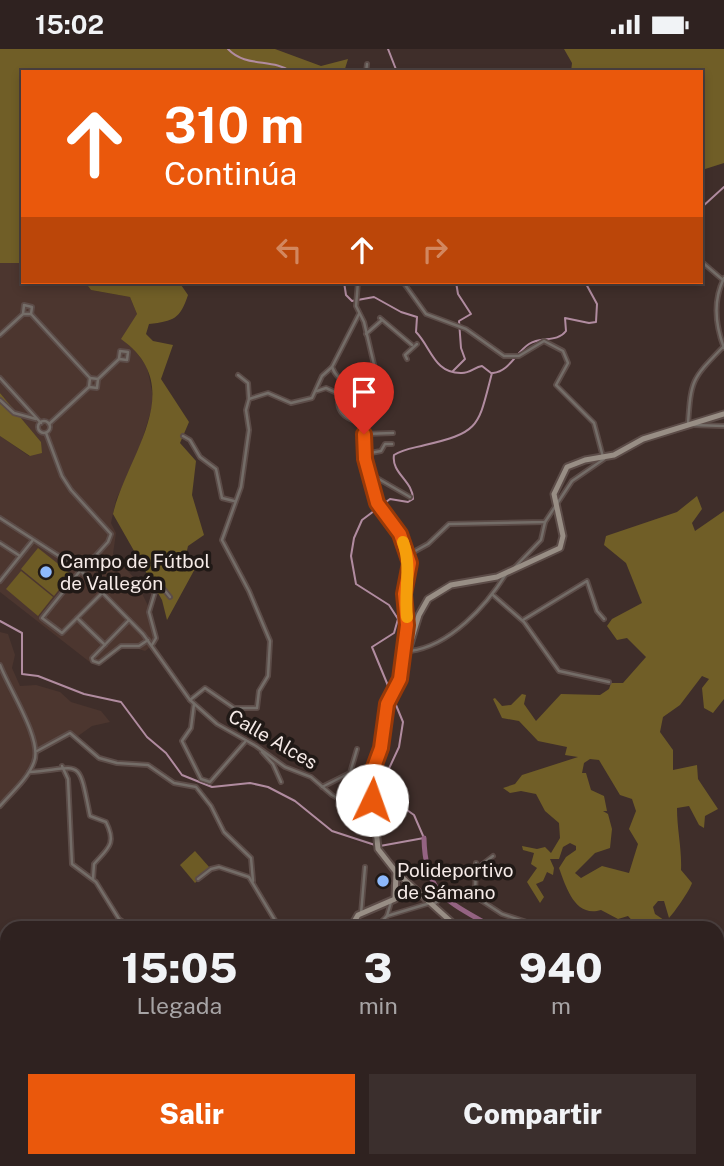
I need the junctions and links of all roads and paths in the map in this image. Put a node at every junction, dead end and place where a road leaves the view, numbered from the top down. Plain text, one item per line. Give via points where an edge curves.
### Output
1 (367, 64) dead end
2 (366, 70) edge
3 (703, 263) edge
4 (724, 279) edge
5 (358, 284) edge
6 (404, 284) edge
7 (23, 314) junction
8 (32, 314) junction
9 (359, 314) junction
10 (366, 334) junction
11 (0, 335) edge
12 (724, 347) edge
13 (119, 359) dead end
14 (407, 359) dead end
15 (332, 367) junction
16 (238, 375) dead end
17 (0, 378) edge
18 (90, 378) junction
19 (98, 379) junction
20 (343, 381) junction
21 (89, 387) junction
22 (317, 391) junction
23 (338, 393) junction
24 (249, 399) junction
25 (0, 400) edge
26 (365, 400) junction
27 (724, 414) edge
28 (37, 419) junction
29 (41, 423) junction
30 (49, 423) junction
31 (363, 423) junction
32 (691, 426) junction
33 (724, 426) edge
34 (47, 433) junction
35 (393, 433) dead end
36 (364, 434) junction
37 (183, 436) dead end
38 (392, 444) dead end
39 (365, 454) junction
40 (607, 456) junction
41 (370, 474) junction
42 (410, 496) dead end
43 (234, 501) junction
44 (555, 506) junction
45 (0, 518) edge
46 (545, 523) junction
47 (33, 539) junction
48 (0, 543) edge
49 (408, 555) junction
50 (20, 556) junction
51 (86, 562) junction
52 (79, 569) junction
53 (507, 573) junction
54 (0, 581) edge
55 (102, 593) junction
56 (493, 595) junction
57 (170, 597) dead end
58 (77, 617) junction
59 (604, 619) dead end
60 (129, 620) junction
61 (522, 620) junction
62 (148, 640) junction
63 (105, 645) junction
64 (152, 645) junction
65 (410, 651) junction
66 (0, 665) edge
67 (400, 679) junction
68 (609, 682) dead end
69 (190, 700) junction
70 (194, 704) junction
71 (245, 741) junction
72 (261, 749) junction
73 (357, 749) dead end
74 (37, 751) junction
75 (62, 767) junction
76 (29, 772) junction
77 (281, 782) dead end
78 (199, 783) junction
79 (322, 787) junction
80 (0, 806) edge
81 (374, 819) junction
82 (493, 856) dead end
83 (477, 863) dead end
84 (365, 867) dead end
85 (475, 870) junction
86 (396, 871) junction
87 (198, 879) dead end
88 (93, 880) junction
89 (253, 881) junction
90 (475, 896) junction
91 (391, 902) junction
92 (433, 903) junction
93 (361, 914) junction
94 (387, 916) junction
95 (384, 920) edge
96 (122, 921) edge
97 (276, 921) edge
98 (356, 921) edge
99 (451, 921) edge
100 (524, 921) edge

1 - 2 street
3 - 4 street
4 - 12 street via 717,289 716,306
5 - 9 street
6 - 40 street via 426,314 459,327 504,356 519,356 544,341 563,351 568,363 556,384 594,423
7 - 8 street
7 - 8 street via 27,304 33,308
7 - 11 street
8 - 18 street
9 - 10 street
9 - 15 street
10 - 14 street via 381,319 414,344 405,355
10 - 26 street via 374,369
12 - 32 street via 692,382
13 - 19 street
15 - 20 street
15 - 22 street via 322,376
16 - 24 street via 248,383
17 - 28 street
18 - 19 street
18 - 21 street
19 - 21 street via 97,388
20 - 23 street
20 - 26 street
21 - 30 street
22 - 23 street via 326,388
22 - 24 street via 297,403 268,393
23 - 31 street via 338,407 350,419
24 - 43 street via 241,487
25 - 28 street via 14,413
26 - 31 street
27 - 32 street
28 - 29 street
29 - 30 street
29 - 34 street via 40,431
30 - 34 street
31 - 36 street
32 - 33 street
32 - 40 street via 643,439
34 - 51 street via 71,490 110,531 108,542
35 - 36 street
36 - 39 street
37 - 43 street via 213,464 222,498
38 - 39 street
39 - 41 street
40 - 44 street via 572,481
40 - 44 street via 567,467 555,490
41 - 42 street
41 - 49 street via 379,506 400,534
43 - 69 street via 222,540 266,627 268,676 258,691 257,708 233,708 205,688
44 - 46 street
44 - 53 street via 563,536 560,548
45 - 47 street
46 - 49 street via 449,524
46 - 53 street via 541,540
47 - 50 street
47 - 52 street
48 - 50 street
49 - 67 street
50 - 54 street
51 - 52 street
51 - 52 street
52 - 55 street, Calle Alces
52 - 58 street via 42,616 60,634
53 - 56 street
53 - 65 street via 451,585 433,595 422,610
55 - 58 street
55 - 60 street, Calle Alces
56 - 61 street
56 - 65 street via 436,642
57 - 64 street via 158,582 149,612 156,638
58 - 63 street
59 - 61 street via 587,581
60 - 62 street, Calle Alces
60 - 63 street
61 - 68 street via 559,671
62 - 63 street via 139,646 121,646 99,663 93,661
62 - 64 street, Calle Alces
64 - 69 street, Calle Alces
65 - 67 street
66 - 74 street via 32,730
67 - 81 street via 391,694 370,778
69 - 70 street, Calle Alces
70 - 71 street, Calle Alces
70 - 78 street via 191,728 182,741
71 - 72 street, Calle Alces
71 - 78 street via 210,782
72 - 77 street
72 - 79 street, Calle Alces
73 - 79 street via 350,773
74 - 76 street
74 - 78 street via 70,733 90,753 107,761 148,765 174,783
75 - 76 street
75 - 88 street via 68,779 71,860
75 - 88 street via 77,771 90,816 106,823 112,835 111,848 92,867
76 - 80 street
78 - 89 street via 224,832 251,858
79 - 81 street, Calle Alces
81 - 86 street via 377,846
82 - 85 street
83 - 85 street
84 - 93 street
85 - 90 street
86 - 91 street via 397,892
86 - 92 street
87 - 89 street via 219,867
88 - 96 street
89 - 97 street
90 - 92 street via 444,896
90 - 100 street via 502,914
91 - 93 street
91 - 94 street
92 - 94 street
92 - 99 street
93 - 98 street
94 - 95 street

